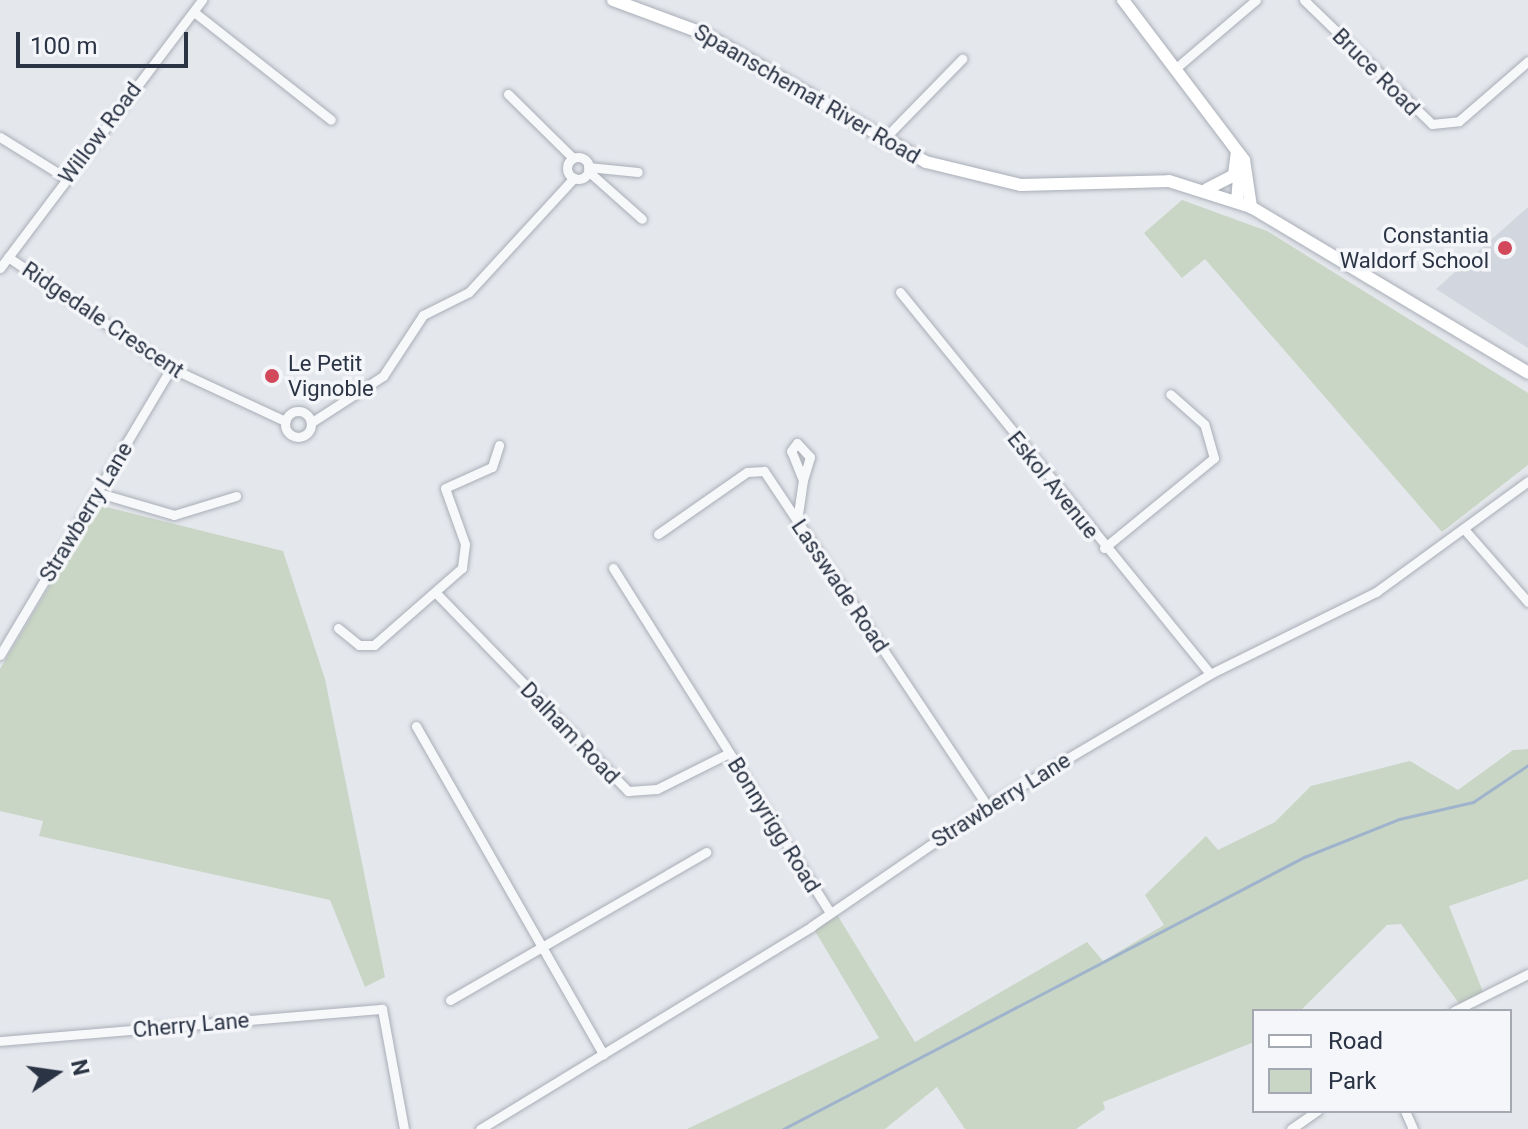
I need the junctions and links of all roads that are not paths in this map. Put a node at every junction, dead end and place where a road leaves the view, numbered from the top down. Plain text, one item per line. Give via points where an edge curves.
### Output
1 (202, 0) edge
2 (613, 0) edge
3 (1123, 0) edge
4 (1256, 0) edge
5 (1304, 0) edge
6 (194, 12) junction
7 (962, 59) dead end
8 (1528, 61) edge
9 (1176, 68) junction
10 (508, 94) dead end
11 (331, 120) dead end
12 (0, 137) edge
13 (882, 141) junction
14 (1237, 151) junction
15 (573, 158) junction
16 (588, 169) junction
17 (638, 172) dead end
18 (66, 178) junction
19 (574, 178) junction
20 (1207, 189) junction
21 (1237, 201) junction
22 (1251, 207) junction
23 (642, 219) dead end
24 (8, 257) junction
25 (0, 268) edge
26 (900, 292) dead end
27 (171, 368) junction
28 (1528, 373) edge
29 (1170, 394) dead end
30 (285, 421) junction
31 (315, 422) junction
32 (499, 445) dead end
33 (803, 480) dead end
34 (1528, 481) edge
35 (99, 493) junction
36 (236, 496) dead end
37 (797, 521) junction
38 (1464, 529) junction
39 (658, 534) dead end
40 (1104, 548) junction
41 (613, 568) dead end
42 (436, 593) junction
43 (1528, 602) edge
44 (338, 628) dead end
45 (0, 655) edge
46 (1210, 674) junction
47 (416, 726) dead end
48 (729, 753) junction
49 (987, 806) junction
50 (706, 852) dead end
51 (829, 911) junction
52 (540, 946) junction
53 (1528, 974) edge
54 (450, 1000) dead end
55 (1458, 1009) edge
56 (0, 1041) edge
57 (603, 1054) junction
58 (1314, 1113) edge
59 (404, 1129) edge
60 (480, 1129) edge
61 (1291, 1129) edge

1 - 6 street, Willow Road
2 - 13 main road, Spaanschemat River Road via 705,34
3 - 9 main road
4 - 9 street
5 - 8 street, Bruce Road via 1432,124 1459,121
6 - 11 street
6 - 18 street, Willow Road
7 - 13 street
9 - 14 main road
10 - 15 street
12 - 18 street
13 - 20 main road, Spaanschemat River Road via 1001,182 1142,179
14 - 20 main road via 1234,175
14 - 21 main road
14 - 22 main road via 1250,175
15 - 16 street
15 - 19 street via 567,169
16 - 17 street
16 - 19 street
16 - 23 street
18 - 24 street, Willow Road
19 - 31 street via 469,292 423,315 383,376
20 - 21 main road, Spaanschemat River Road
21 - 22 main road, Spaanschemat River Road
22 - 28 main road, Spaanschemat River Road
24 - 25 street, Willow Road
24 - 27 street, Ridgedale Crescent
26 - 40 street, Eskol Avenue
27 - 30 street, Ridgedale Crescent
27 - 35 street, Strawberry Lane
29 - 40 street via 1204,424 1214,458
30 - 31 street, Ridgedale Crescent via 301,411
30 - 31 street, Ridgedale Crescent via 299,438
32 - 42 street via 492,467 445,488 466,561
33 - 37 street
34 - 38 street, Strawberry Lane
35 - 36 street via 174,515
35 - 45 street, Strawberry Lane
37 - 39 street, Lasswade Road via 756,468
37 - 49 street, Lasswade Road
38 - 43 street
38 - 46 street, Strawberry Lane via 1376,592
40 - 46 street, Eskol Avenue
41 - 48 street, Bonnyrigg Road
42 - 44 street via 374,645 359,645
42 - 48 street, Dalham Road via 628,791 657,789
46 - 49 street, Strawberry Lane
47 - 52 street
48 - 51 street, Bonnyrigg Road
49 - 51 street, Strawberry Lane
50 - 52 street
51 - 57 street, Strawberry Lane
52 - 54 street
52 - 57 street
53 - 55 street
56 - 59 street, Cherry Lane via 382,1009
57 - 60 street, Strawberry Lane
58 - 61 street

